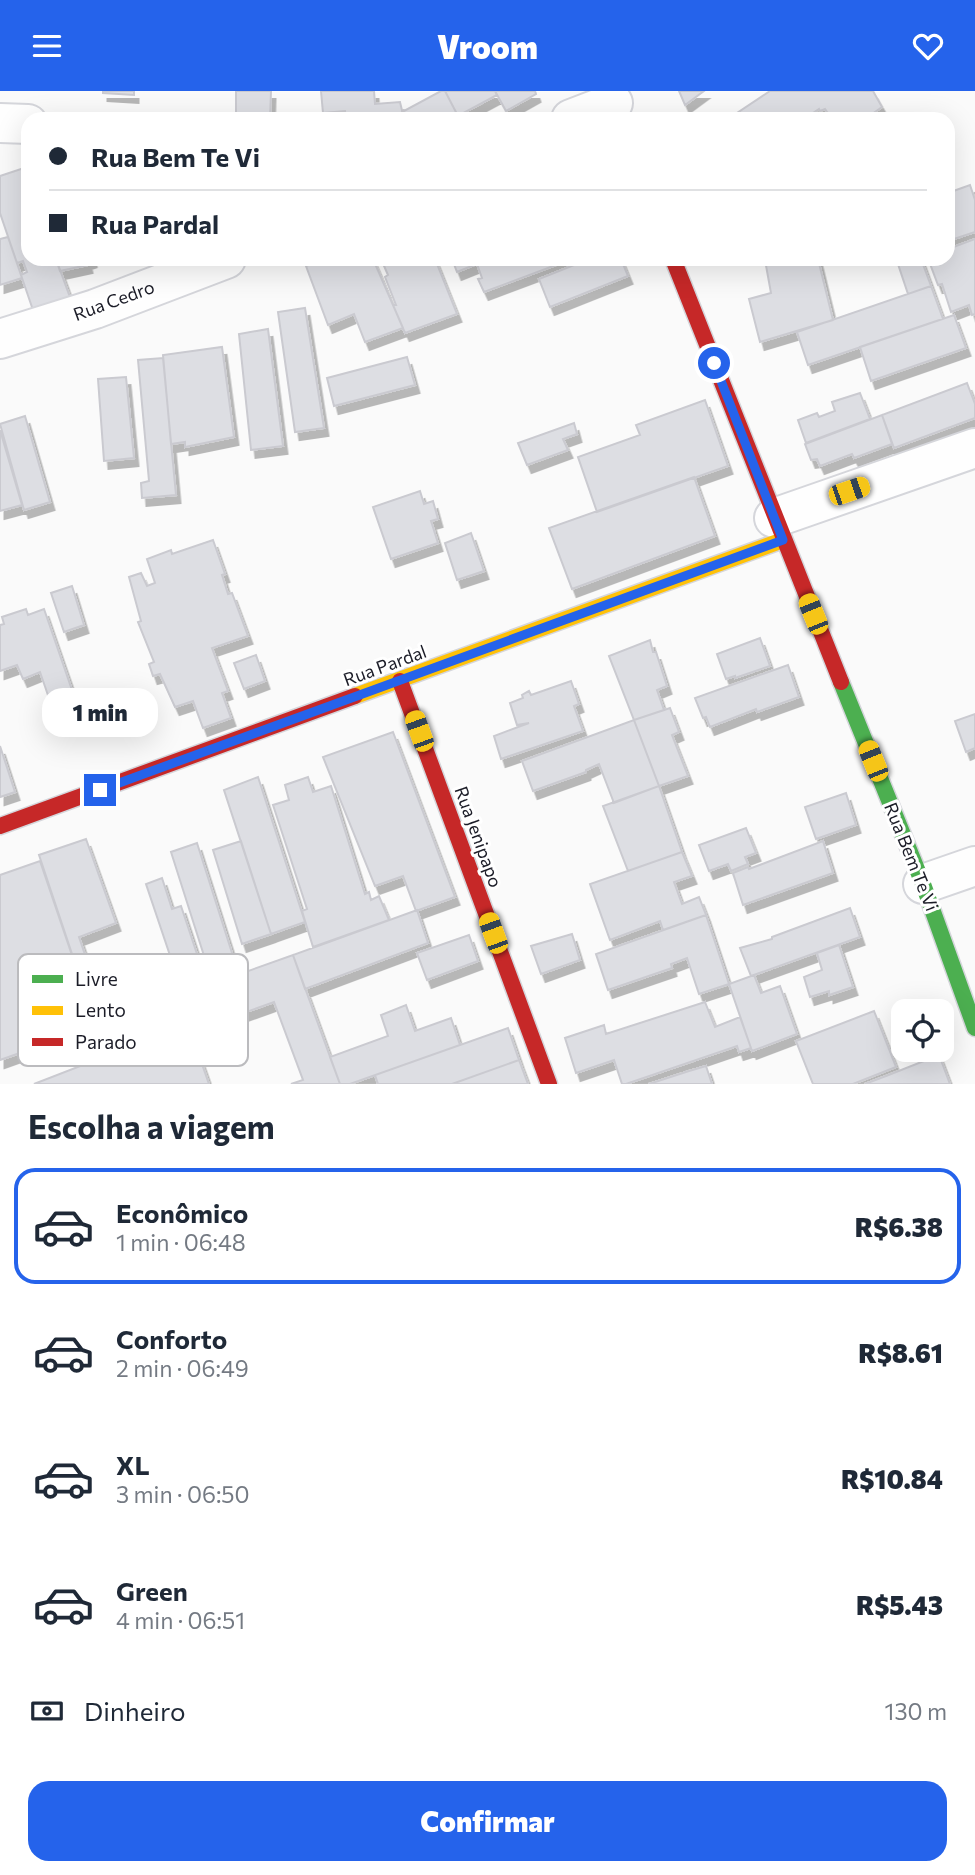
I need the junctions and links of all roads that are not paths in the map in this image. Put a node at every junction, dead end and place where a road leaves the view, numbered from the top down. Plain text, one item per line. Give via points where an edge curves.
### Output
1 (613, 104) edge
2 (591, 112) edge
3 (0, 123) edge
4 (21, 124) edge
5 (208, 266) edge
6 (676, 266) edge
7 (0, 339) edge
8 (975, 448) edge
9 (778, 529) junction
10 (400, 681) junction
11 (0, 826) edge
12 (975, 866) edge
13 (923, 884) junction
14 (975, 1028) edge
15 (549, 1084) edge

1 - 2 street
3 - 4 street
5 - 7 street, Rua Cedro
6 - 9 street, Rua Bem Te Vi
8 - 9 street
9 - 10 street, Rua Pardal
9 - 13 street, Rua Bem Te Vi
10 - 11 street, Rua Pardal
10 - 15 street, Rua Jenipapo
12 - 13 street
13 - 14 street, Rua Bem Te Vi

